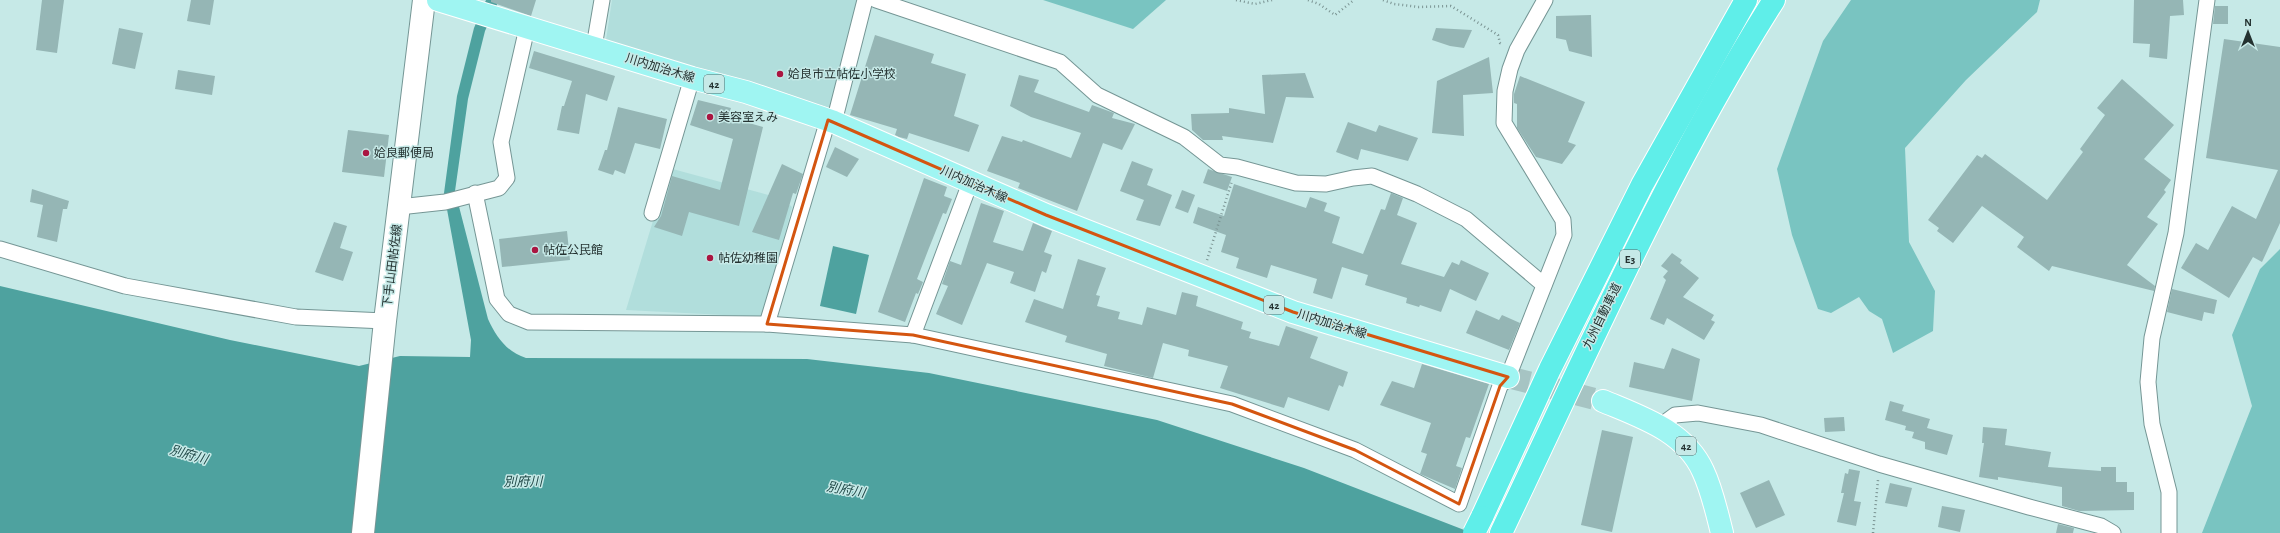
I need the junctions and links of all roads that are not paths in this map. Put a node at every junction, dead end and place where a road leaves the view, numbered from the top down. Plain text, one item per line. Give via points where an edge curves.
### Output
1 (424, 0) edge
2 (438, 0) edge
3 (602, 0) edge
4 (865, 0) edge
5 (876, 0) edge
6 (1545, 0) edge
7 (1746, 0) edge
8 (1774, 0) edge
9 (2207, 0) edge
10 (527, 28) junction
11 (594, 47) junction
12 (692, 78) junction
13 (831, 121) junction
14 (970, 183) junction
15 (468, 195) junction
16 (399, 207) junction
17 (652, 213) dead end
18 (0, 249) edge
19 (1544, 285) junction
20 (385, 321) junction
21 (767, 324) junction
22 (913, 335) junction
23 (1508, 377) junction
24 (1603, 401) tunnel mouth
25 (1660, 426) junction
26 (1478, 525) edge
27 (1502, 530) edge
28 (363, 533) edge
29 (1722, 533) edge
30 (2113, 533) edge
31 (2169, 533) edge

1 - 16 main road, 下手山田帖佐線
2 - 10 main road, 川内加治木線 / 42
3 - 11 street
4 - 13 street
5 - 19 street via 1060,62 1097,95 1184,137 1220,165 1296,183 1326,184 1372,176 1417,194 1466,219
6 - 19 street via 1517,50 1505,91 1504,123 1563,220 1564,235
7 - 26 highway, 九州自動車道 / E3 via 1639,192 1550,369
8 - 27 highway, 九州自動車道 / E3 via 1662,194 1572,378
9 - 31 street via 2176,234 2156,318 2148,382 2152,424 2169,492
10 - 11 main road, 川内加治木線 / 42
10 - 15 street via 501,142 507,178 499,188
11 - 12 main road, 川内加治木線 / 42
12 - 13 main road, 川内加治木線 / 42 via 746,92
12 - 17 street
13 - 14 main road, 川内加治木線 / 42
13 - 21 street
14 - 22 street
14 - 23 main road, 川内加治木線 / 42 via 1046,216 1293,312
15 - 16 street via 444,202
15 - 21 street via 498,299 509,314 529,322
16 - 20 main road, 下手山田帖佐線
18 - 20 street via 125,286 296,317
19 - 23 street
20 - 28 main road, 下手山田帖佐線
21 - 22 street
22 - 23 street via 1232,404 1355,450 1459,504 1500,386
24 - 25 main road, 42
25 - 29 main road, 42 via 1682,442 1703,471
25 - 30 street via 1675,415 1698,413 1761,425 1878,464 2101,526

